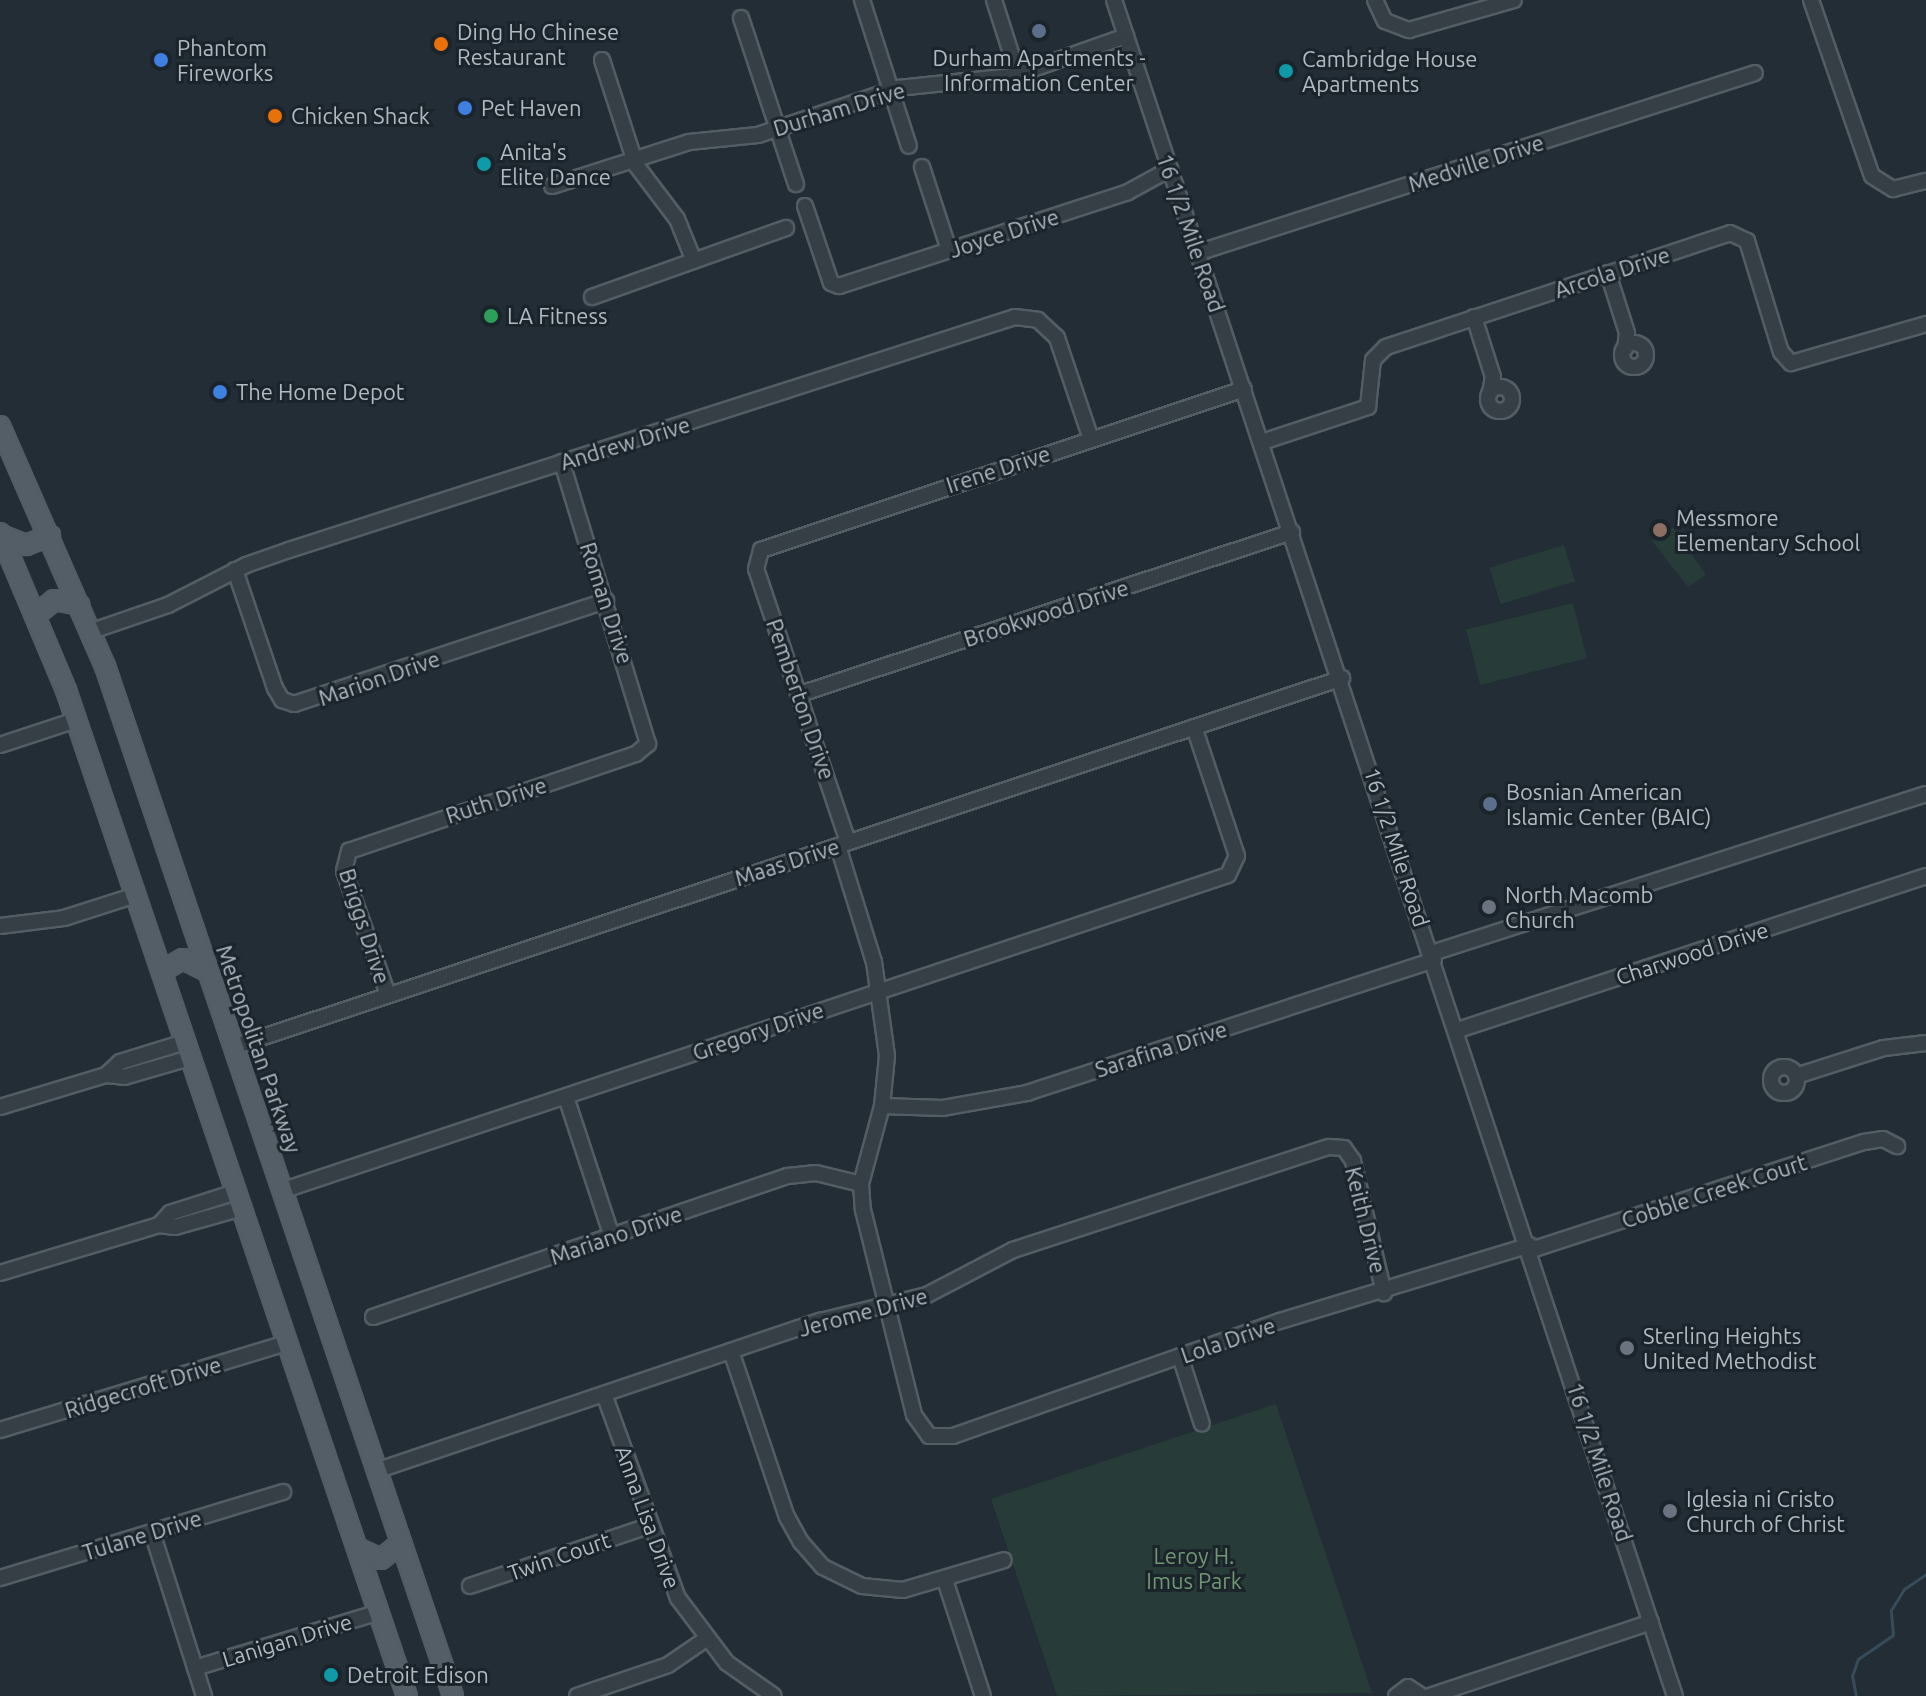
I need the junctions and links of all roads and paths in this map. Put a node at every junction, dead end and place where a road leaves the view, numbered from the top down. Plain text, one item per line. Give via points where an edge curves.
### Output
1 (862, 0) edge
2 (994, 0) edge
3 (1114, 0) edge
4 (1375, 0) edge
5 (1514, 0) edge
6 (1811, 0) edge
7 (741, 18) dead end
8 (1126, 36) junction
9 (602, 60) dead end
10 (1755, 73) dead end
11 (1018, 75) junction
12 (891, 91) junction
13 (777, 128) junction
14 (909, 146) dead end
15 (634, 160) junction
16 (922, 167) dead end
17 (1170, 169) junction
18 (1926, 181) edge
19 (796, 184) dead end
20 (552, 186) dead end
21 (805, 206) dead end
22 (786, 228) dead end
23 (949, 250) junction
24 (1197, 253) junction
25 (694, 261) junction
26 (1608, 273) junction
27 (592, 297) dead end
28 (1474, 317) junction
29 (1925, 329) edge
30 (1631, 347) dead end
31 (1496, 386) dead end
32 (1244, 389) junction
33 (0, 426) edge
34 (1091, 439) junction
35 (1262, 442) junction
36 (562, 462) junction
37 (1292, 532) junction
38 (0, 534) edge
39 (50, 536) junction
40 (756, 556) joint
41 (235, 570) junction
42 (606, 601) junction
43 (80, 605) junction
44 (37, 614) junction
45 (92, 631) junction
46 (1342, 678) junction
47 (800, 694) junction
48 (76, 720) junction
49 (1194, 727) junction
50 (648, 744) joint
51 (0, 745) edge
52 (1926, 794) edge
53 (843, 844) junction
54 (344, 857) joint
55 (1926, 876) edge
56 (136, 895) junction
57 (0, 926) edge
58 (1433, 956) junction
59 (162, 971) junction
60 (207, 971) junction
61 (880, 991) junction
62 (388, 995) junction
63 (1458, 1030) junction
64 (1926, 1043) edge
65 (233, 1047) junction
66 (188, 1050) junction
67 (1796, 1076) dead end
68 (566, 1097) junction
69 (882, 1106) junction
70 (0, 1107) edge
71 (1897, 1146) dead end
72 (1344, 1148) joint
73 (861, 1184) junction
74 (281, 1191) junction
75 (239, 1200) junction
76 (612, 1237) junction
77 (1530, 1248) junction
78 (0, 1273) edge
79 (1384, 1293) junction
80 (886, 1304) junction
81 (373, 1317) dead end
82 (287, 1343) junction
83 (731, 1351) junction
84 (1180, 1356) junction
85 (604, 1394) junction
86 (1202, 1424) dead end
87 (0, 1430) edge
88 (929, 1436) joint
89 (376, 1471) junction
90 (283, 1492) dead end
91 (648, 1526) junction
92 (152, 1532) junction
93 (401, 1543) junction
94 (357, 1548) junction
95 (1004, 1560) dead end
96 (0, 1578) edge
97 (945, 1580) junction
98 (470, 1586) dead end
99 (379, 1612) junction
100 (1651, 1622) junction
101 (706, 1639) junction
102 (195, 1668) junction
103 (1426, 1694) edge
104 (204, 1696) edge
105 (407, 1696) edge
106 (453, 1696) edge
107 (577, 1696) edge
108 (774, 1696) edge
109 (983, 1696) edge
110 (1396, 1696) edge
111 (1675, 1696) edge

1 - 12 street
2 - 11 street
3 - 8 street, 16 1/2 Mile Road
4 - 5 street via 1392,26 1418,29
6 - 18 street via 1867,168 1879,183 1893,189
7 - 13 street
8 - 11 street, Durham Drive
8 - 17 street, 16 1/2 Mile Road
9 - 15 street
10 - 24 street, Medville Drive
11 - 12 street, Durham Drive
12 - 13 street, Durham Drive
12 - 14 street
13 - 15 street, Durham Drive via 738,139 689,142
13 - 19 street
15 - 20 street, Durham Drive
15 - 25 street via 677,219
16 - 23 street
17 - 23 street, Joyce Drive via 1128,192
17 - 24 street, 16 1/2 Mile Road
21 - 23 street, Joyce Drive via 834,286
22 - 25 street
24 - 32 street, 16 1/2 Mile Road
25 - 27 street
26 - 28 street, Arcola Drive
26 - 29 street, Arcola Drive via 1735,233 1747,241 1788,362 1798,364
26 - 30 street
28 - 31 street
28 - 35 street, Arcola Drive via 1378,351 1371,366 1373,396 1368,407
32 - 34 street, Irene Drive
32 - 35 street, 16 1/2 Mile Road
33 - 39 main road, Metropolitan Parkway
34 - 36 street, Andrew Drive via 1057,338 1047,326 1022,316
34 - 40 street, Irene Drive via 770,544
35 - 37 street, 16 1/2 Mile Road
36 - 41 street, Andrew Drive
36 - 42 street, Roman Drive
37 - 46 street, 16 1/2 Mile Road
37 - 47 street, Brookwood Drive
38 - 39 main road via 26,545
38 - 44 main road
39 - 43 main road, Metropolitan Parkway
40 - 47 street, Pemberton Drive
41 - 42 street, Marion Drive via 275,688 282,700 294,704
41 - 45 street, Andrew Drive via 178,601
42 - 50 street, Roman Drive
43 - 44 main road via 54,600
43 - 45 main road, Metropolitan Parkway
44 - 48 main road
45 - 60 main road, Metropolitan Parkway
46 - 49 street, Maas Drive
46 - 58 street, 16 1/2 Mile Road
47 - 53 street, Pemberton Drive
48 - 51 street
48 - 56 main road
49 - 53 street, Maas Drive
49 - 61 street, Gregory Drive via 1234,845 1234,870
50 - 54 street, Ruth Drive via 636,754 363,844
52 - 58 street, Sarafina Drive
53 - 61 street, Pemberton Drive
53 - 62 street, Maas Drive
54 - 62 street, Briggs Drive via 344,871
55 - 63 street, Charwood Drive
56 - 57 street via 64,918
56 - 59 main road
58 - 63 street, 16 1/2 Mile Road
58 - 69 street, Sarafina Drive via 1027,1093 943,1108
59 - 60 main road via 183,959
59 - 66 main road
60 - 65 main road, Metropolitan Parkway
61 - 68 street, Gregory Drive
61 - 69 street, Pemberton Drive via 887,1056
62 - 65 street, Maas Drive
63 - 77 street, 16 1/2 Mile Road
64 - 67 street via 1884,1048
65 - 74 main road, Metropolitan Parkway
66 - 70 street via 120,1062 106,1075
66 - 75 main road
68 - 74 street, Gregory Drive
68 - 76 street
69 - 73 street, Pemberton Drive
71 - 77 street, Cobble Creek Court via 1883,1139 1864,1142
72 - 79 street, Keith Drive via 1365,1201
72 - 80 street, Jerome Drive via 1329,1147 1013,1250 936,1292
73 - 76 street, Mariano Drive via 816,1173 788,1176
73 - 80 street, Pemberton Drive
74 - 89 main road, Metropolitan Parkway
75 - 78 street via 170,1213 159,1225
75 - 82 main road
76 - 81 street, Mariano Drive
77 - 79 street, Lola Drive
77 - 100 street, 16 1/2 Mile Road
79 - 84 street, Lola Drive
80 - 83 street, Jerome Drive
80 - 88 street, Pemberton Drive via 914,1415
82 - 87 street, Ridgecroft Drive
82 - 94 main road
83 - 85 street, Jerome Drive
83 - 97 street via 787,1517 810,1553 840,1577 874,1589 903,1590
84 - 86 street
84 - 88 street, Lola Drive via 953,1436
85 - 89 street, Jerome Drive
85 - 91 street, Anna Lisa Drive
89 - 93 main road, Metropolitan Parkway
90 - 92 street, Tulane Drive
91 - 98 street, Twin Court
91 - 101 street, Anna Lisa Drive via 671,1585
92 - 96 street, Tulane Drive
92 - 102 street
93 - 94 main road via 381,1559
93 - 106 main road, Metropolitan Parkway
94 - 99 main road
95 - 97 street
97 - 109 street
99 - 102 street, Lanigan Drive
99 - 105 main road
100 - 103 street
100 - 111 street, 16 1/2 Mile Road
101 - 107 street via 668,1665
101 - 108 street, Anna Lisa Drive via 727,1663
102 - 104 street
103 - 110 street via 1404,1688

